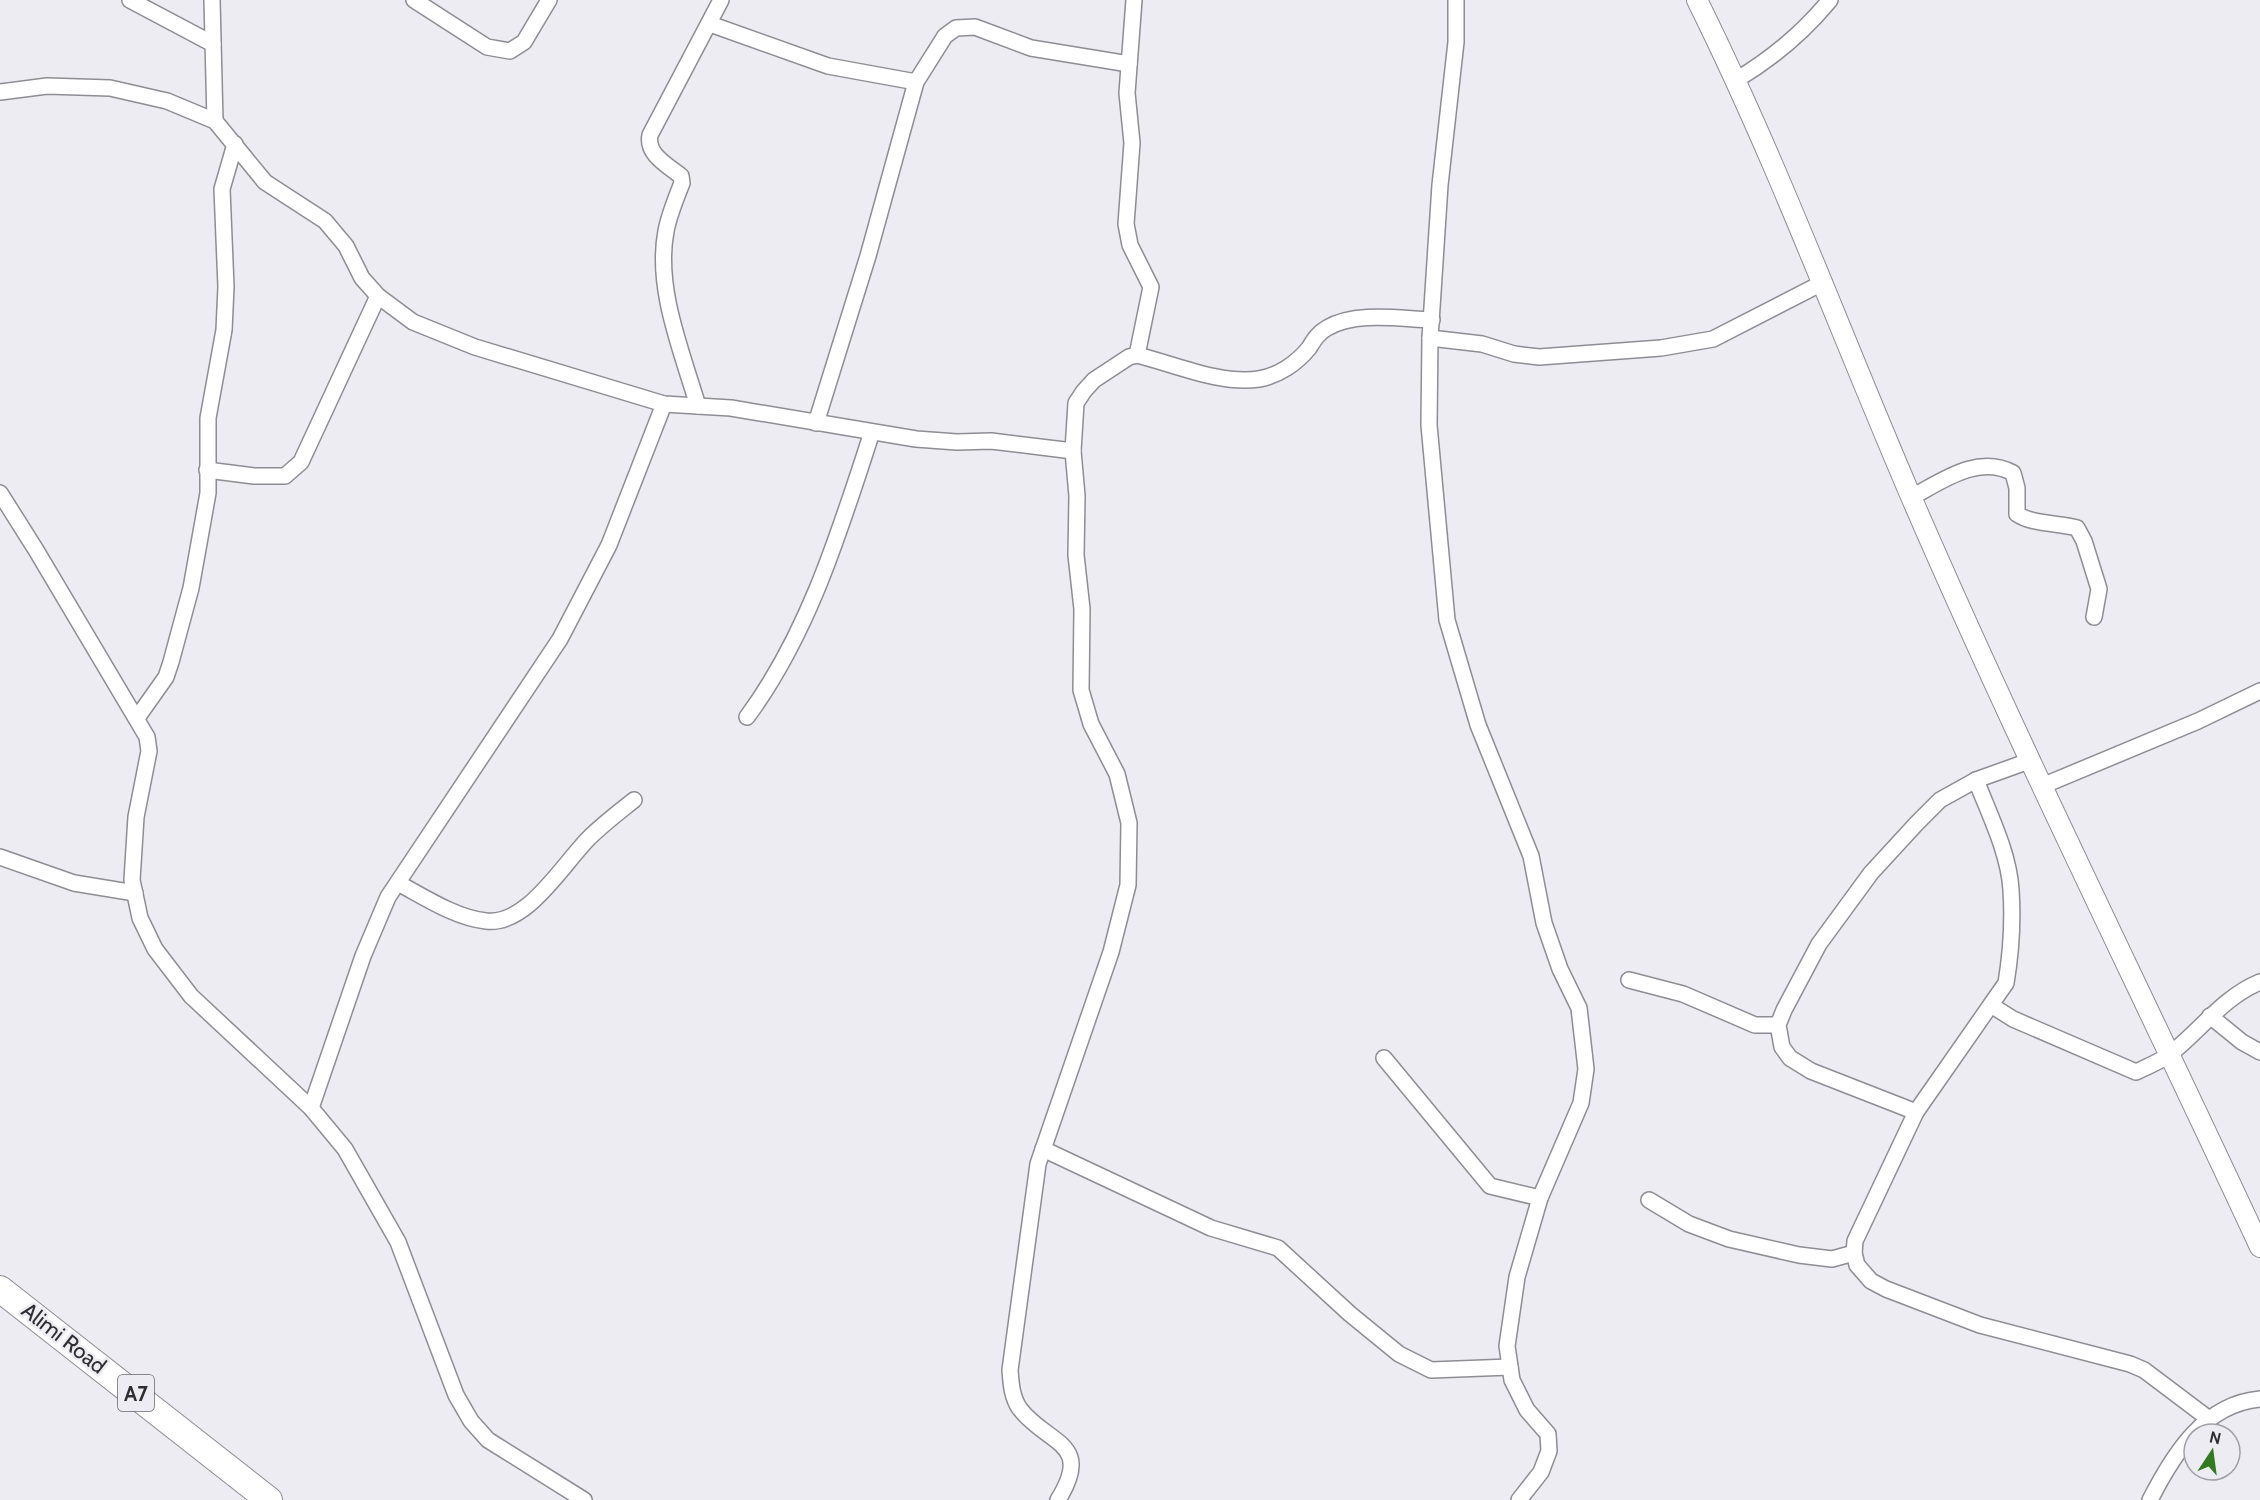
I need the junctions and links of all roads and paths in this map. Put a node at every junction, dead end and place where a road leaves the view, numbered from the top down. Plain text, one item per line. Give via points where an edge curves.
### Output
1 (130, 0) edge
2 (212, 0) edge
3 (414, 0) edge
4 (549, 0) edge
5 (721, 0) edge
6 (1134, 0) edge
7 (1456, 0) edge
8 (1696, 0) edge
9 (1830, 0) edge
10 (710, 24) junction
11 (213, 44) junction
12 (1129, 64) junction
13 (1736, 80) junction
14 (916, 82) junction
15 (0, 93) edge
16 (214, 121) junction
17 (235, 144) junction
18 (1824, 282) junction
19 (378, 296) junction
20 (1432, 320) junction
21 (1430, 338) junction
22 (1137, 356) junction
23 (664, 404) junction
24 (698, 406) junction
25 (816, 423) junction
26 (872, 432) junction
27 (1073, 451) junction
28 (207, 470) junction
29 (0, 493) edge
30 (1911, 497) junction
31 (2094, 617) dead end
32 (2260, 691) edge
33 (747, 717) dead end
34 (137, 718) junction
35 (2029, 760) junction
36 (1976, 780) junction
37 (2042, 786) junction
38 (634, 800) dead end
39 (0, 857) edge
40 (398, 883) junction
41 (135, 892) junction
42 (1629, 980) dead end
43 (2260, 982) edge
44 (1991, 1005) junction
45 (2210, 1017) junction
46 (1779, 1025) junction
47 (2260, 1052) edge
48 (2168, 1056) junction
49 (1384, 1058) dead end
50 (311, 1108) junction
51 (1916, 1112) junction
52 (1043, 1149) junction
53 (1540, 1198) junction
54 (1649, 1200) dead end
55 (2260, 1247) edge
56 (1854, 1253) junction
57 (0, 1289) edge
58 (0, 1308) edge
59 (1510, 1367) junction
60 (2260, 1400) edge
61 (2209, 1419) junction
62 (248, 1500) edge
63 (269, 1500) edge
64 (584, 1500) edge
65 (1058, 1500) edge
66 (1519, 1500) edge
67 (2150, 1500) edge

1 - 11 street
2 - 11 street
3 - 4 street via 487,47 510,51 524,42
5 - 10 street
6 - 12 street
7 - 20 street via 1456,42 1440,185
8 - 13 street
9 - 13 street via 1771,59
10 - 14 street via 828,66
10 - 24 street via 648,144 681,176 666,232 664,266 668,296
11 - 16 street
12 - 14 street via 1031,48 975,27 956,28 932,53
12 - 22 street via 1127,93 1132,143 1126,224 1130,245 1151,287
13 - 18 street
14 - 25 street
15 - 16 street via 47,86 110,88 167,101
16 - 17 street
17 - 19 street via 265,182 325,221
17 - 28 street via 222,189 224,330 208,418
18 - 21 street via 1713,339 1661,348 1539,357 1482,344
18 - 30 street
19 - 23 street via 412,322 475,347
19 - 28 street via 301,462 285,476
20 - 21 street
20 - 22 street via 1376,318 1340,322 1318,334 1307,351 1285,370 1258,379 1213,376
21 - 53 street via 1429,425 1447,620 1478,725 1531,856 1544,922 1579,1008 1584,1033 1586,1069 1581,1103
22 - 27 street via 1129,357 1094,380 1080,397 1075,411
23 - 24 street
23 - 40 street via 609,545 560,639
24 - 25 street
25 - 26 street
26 - 27 street
26 - 33 street via 808,611 765,692
27 - 52 street via 1082,609 1080,690 1091,724 1117,774 1129,823 1128,885 1111,952
28 - 34 street via 208,493 181,629 166,677
29 - 34 street
30 - 31 street via 1965,470 1992,466 2013,473 2017,514 2028,521 2077,528 2099,589
30 - 35 street
32 - 37 street
34 - 41 street via 147,737 148,751 136,817 132,880
35 - 36 street
35 - 37 street
36 - 44 street via 2003,853 2011,889 2010,960 2006,983
36 - 46 street via 1940,800 1871,873 1819,944
37 - 48 street
38 - 40 street via 591,836 519,913 493,921 481,920
39 - 41 street via 74,883
40 - 50 street via 363,956
41 - 50 street via 140,918 155,949 191,996
42 - 46 street via 1683,994 1755,1025
43 - 45 street via 2246,988
44 - 48 street via 2013,1019 2131,1071
44 - 51 street
45 - 47 street
45 - 48 street
46 - 51 street via 1782,1047 1790,1058 1811,1071
48 - 55 street
49 - 53 street via 1490,1186
50 - 64 street via 345,1149 398,1242 456,1395 471,1421 488,1440
51 - 56 street via 1875,1194 1855,1241
52 - 59 street via 1211,1228 1278,1248 1350,1314 1419,1366 1431,1370
52 - 65 street via 1010,1370 1012,1392 1019,1408 1063,1444 1070,1457 1071,1471
53 - 59 street via 1517,1276 1507,1346
54 - 56 street via 1689,1224 1729,1239 1832,1259
56 - 61 street via 1857,1265 1871,1281 1886,1289 1980,1325 2130,1364 2144,1370
57 - 63 highway, Alimi Road / A7
58 - 62 highway, A7
59 - 66 street via 1527,1410 1548,1434 1549,1451 1541,1472
60 - 61 street via 2234,1405
61 - 67 street via 2192,1433

